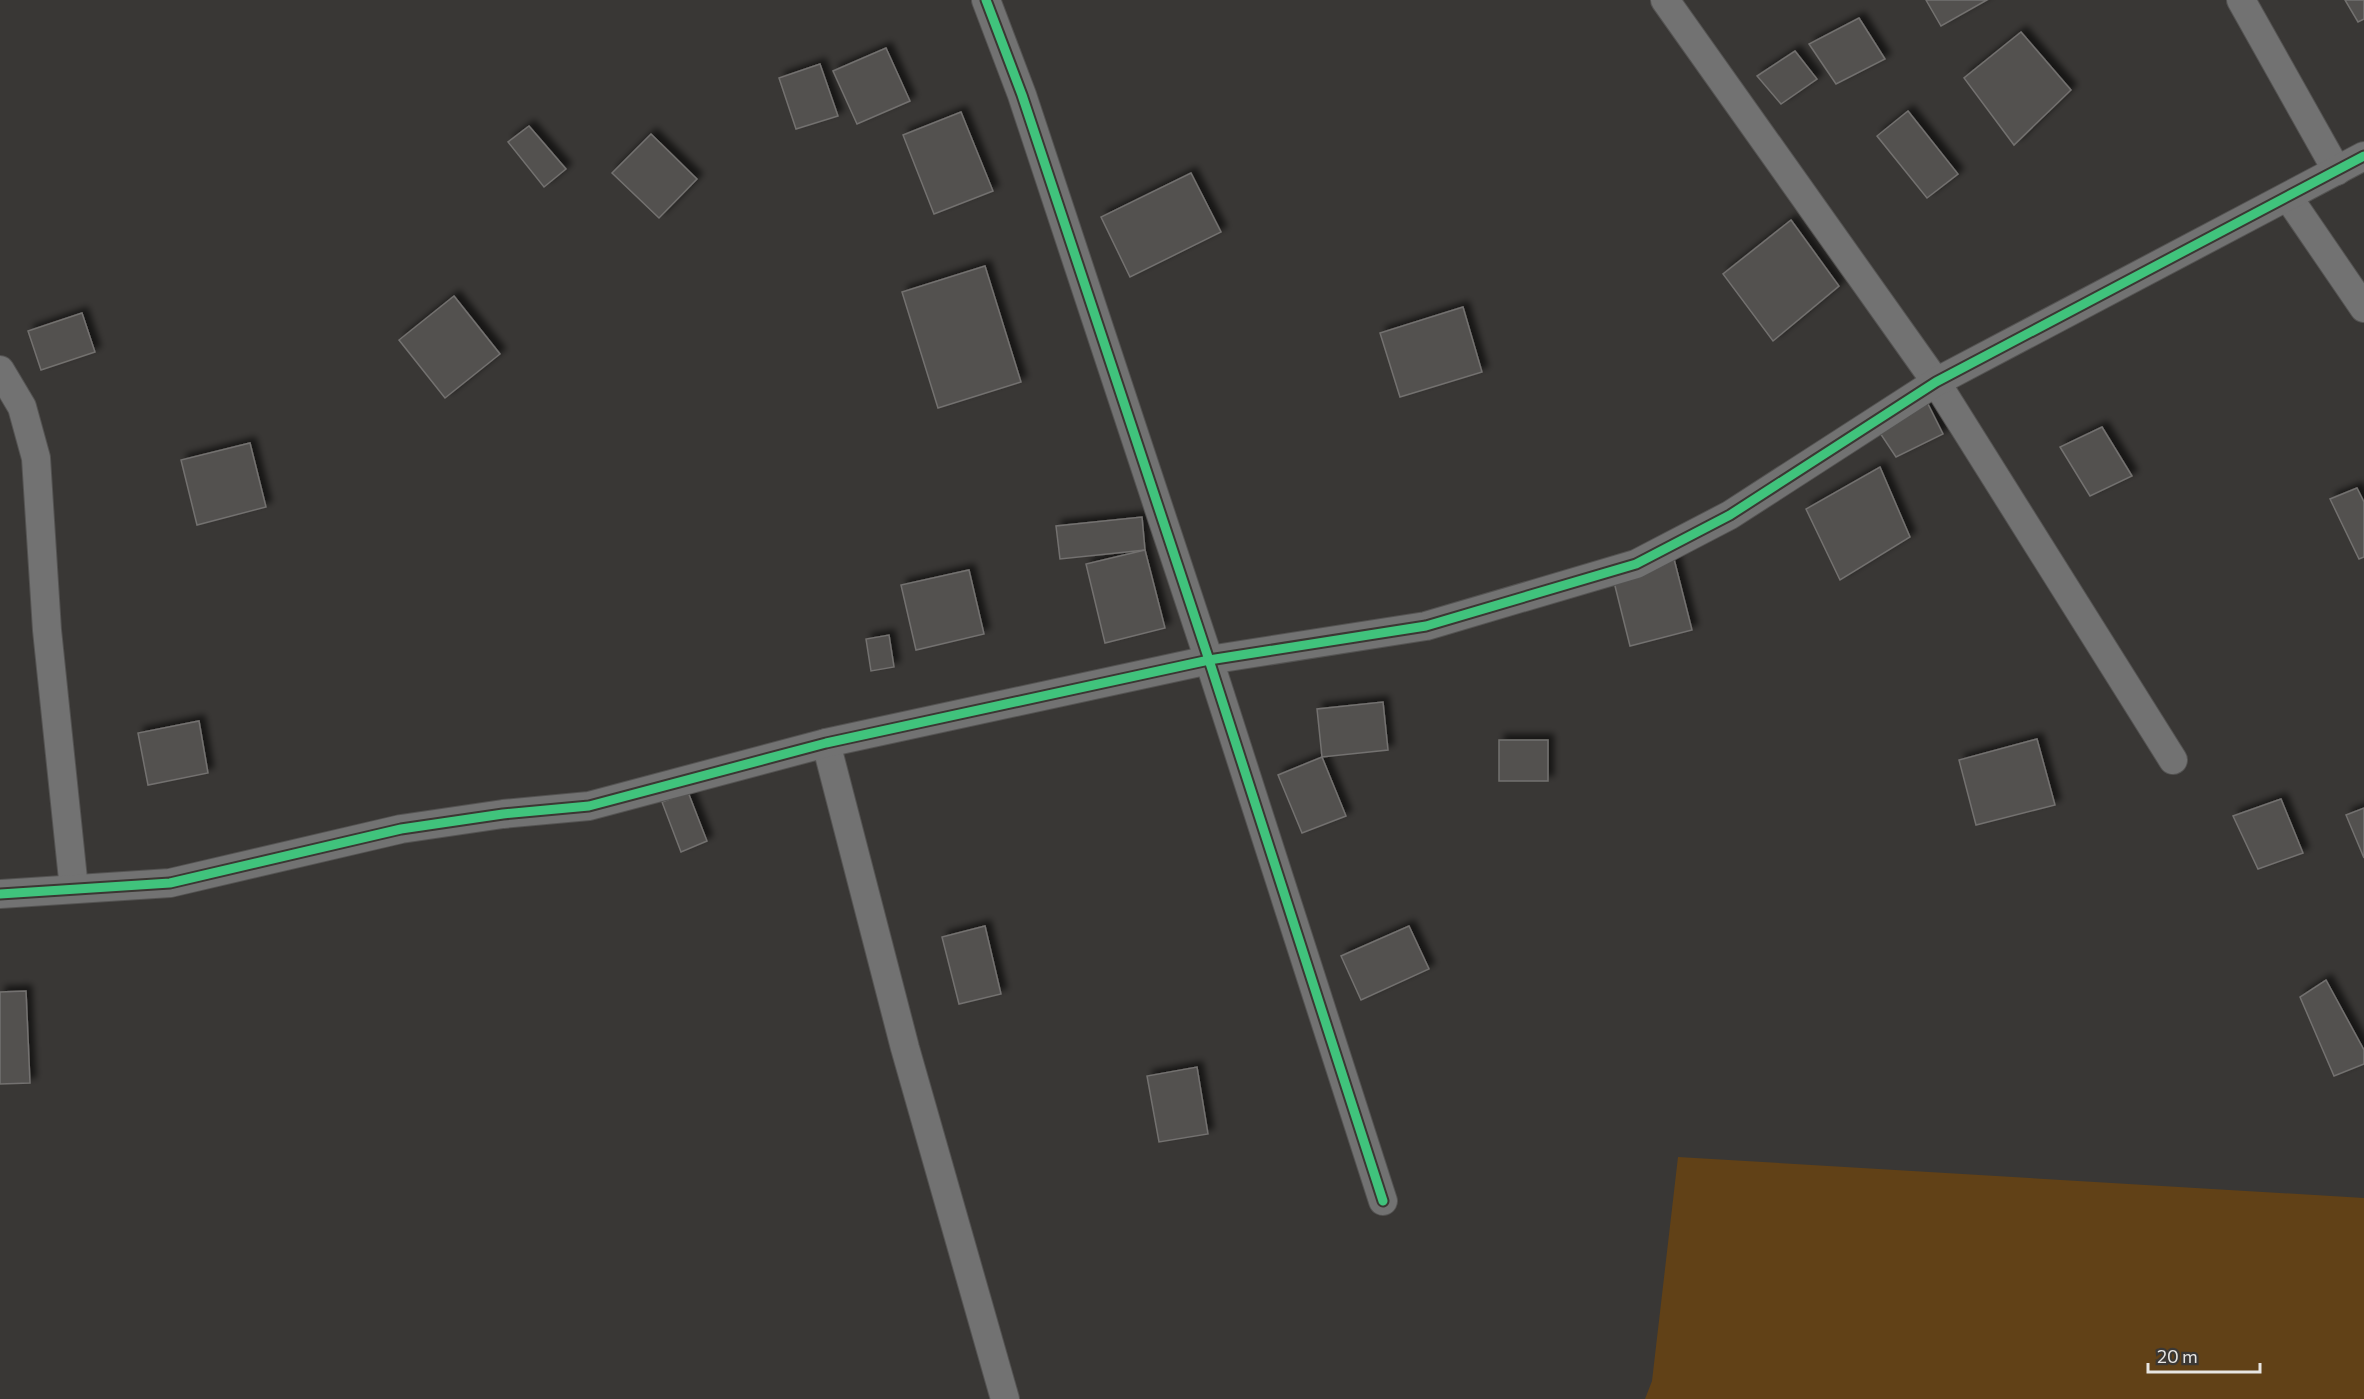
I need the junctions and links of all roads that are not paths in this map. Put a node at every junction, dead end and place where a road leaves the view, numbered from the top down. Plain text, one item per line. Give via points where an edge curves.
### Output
1 (986, 0) edge
2 (1665, 0) edge
3 (2241, 0) edge
4 (2364, 156) edge
5 (2337, 171) junction
6 (2288, 197) junction
7 (2364, 308) edge
8 (0, 370) edge
9 (1936, 382) junction
10 (1209, 660) junction
11 (826, 743) junction
12 (2173, 760) dead end
13 (74, 889) junction
14 (0, 894) edge
15 (1383, 1201) dead end
16 (1005, 1399) edge

1 - 10 street via 1022,95
2 - 9 street
3 - 5 street
4 - 5 street
5 - 6 street
6 - 7 street
6 - 9 street
8 - 13 street via 22,407 36,458 46,630
9 - 10 street via 1730,515 1636,564 1426,626
9 - 12 street
10 - 11 street
10 - 15 street
11 - 13 street via 589,806 401,829 170,883
11 - 16 street via 905,1048
13 - 14 street

